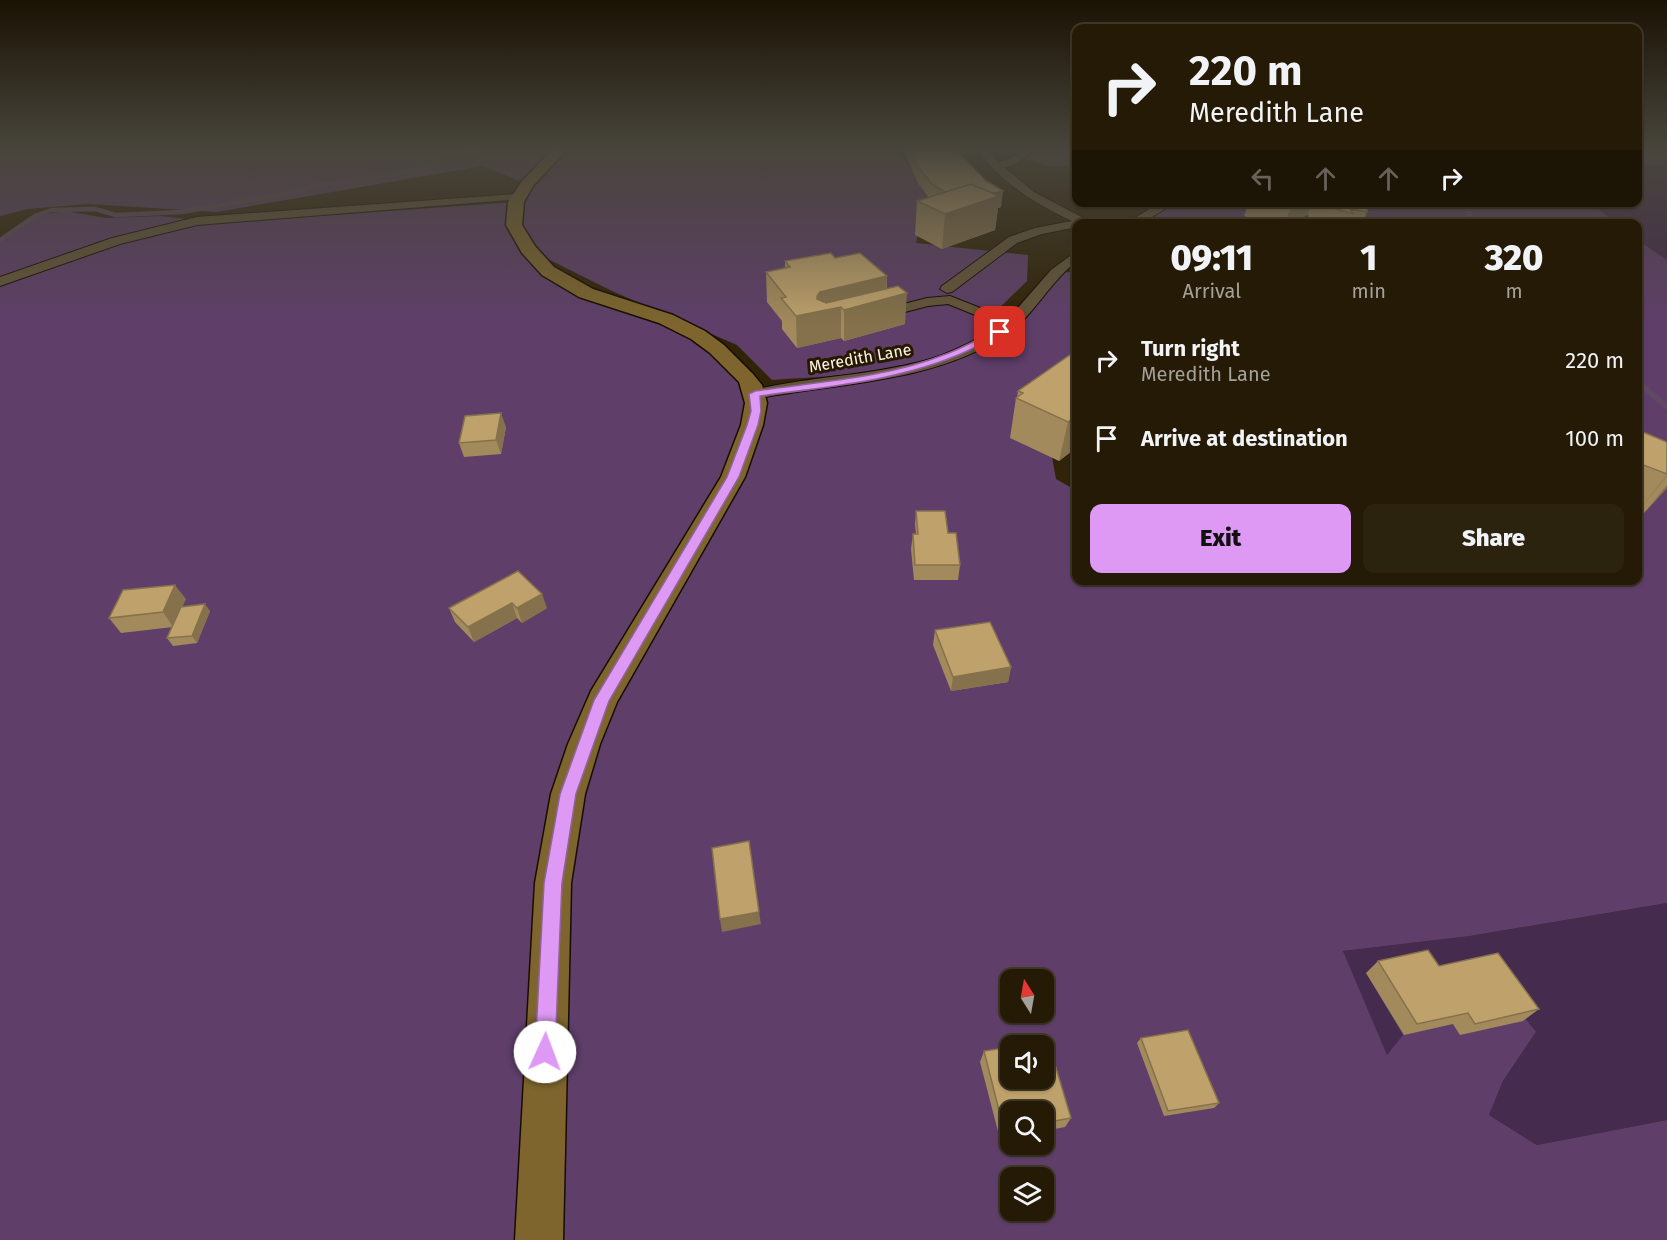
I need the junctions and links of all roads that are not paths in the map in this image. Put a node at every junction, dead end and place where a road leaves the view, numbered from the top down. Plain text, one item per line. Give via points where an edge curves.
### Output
1 (366, 209) edge
2 (515, 209) edge
3 (1055, 209) edge
4 (1159, 209) edge
5 (1077, 219) edge
6 (1140, 219) edge
7 (1072, 225) edge
8 (1072, 259) edge
9 (0, 282) edge
10 (947, 289) dead end
11 (859, 320) edge
12 (1009, 324) junction
13 (755, 394) junction
14 (539, 1240) edge

1 - 9 street via 196,221 116,241
2 - 13 street via 513,217 518,235 548,271 586,293 698,335 736,367
3 - 5 street
4 - 6 street
7 - 10 street via 1013,240
8 - 12 street, Meredith Lane
11 - 12 street via 950,300
12 - 13 street, Meredith Lane via 973,346 920,366 851,381
13 - 14 street via 756,411 733,477 602,700 568,794 553,883

